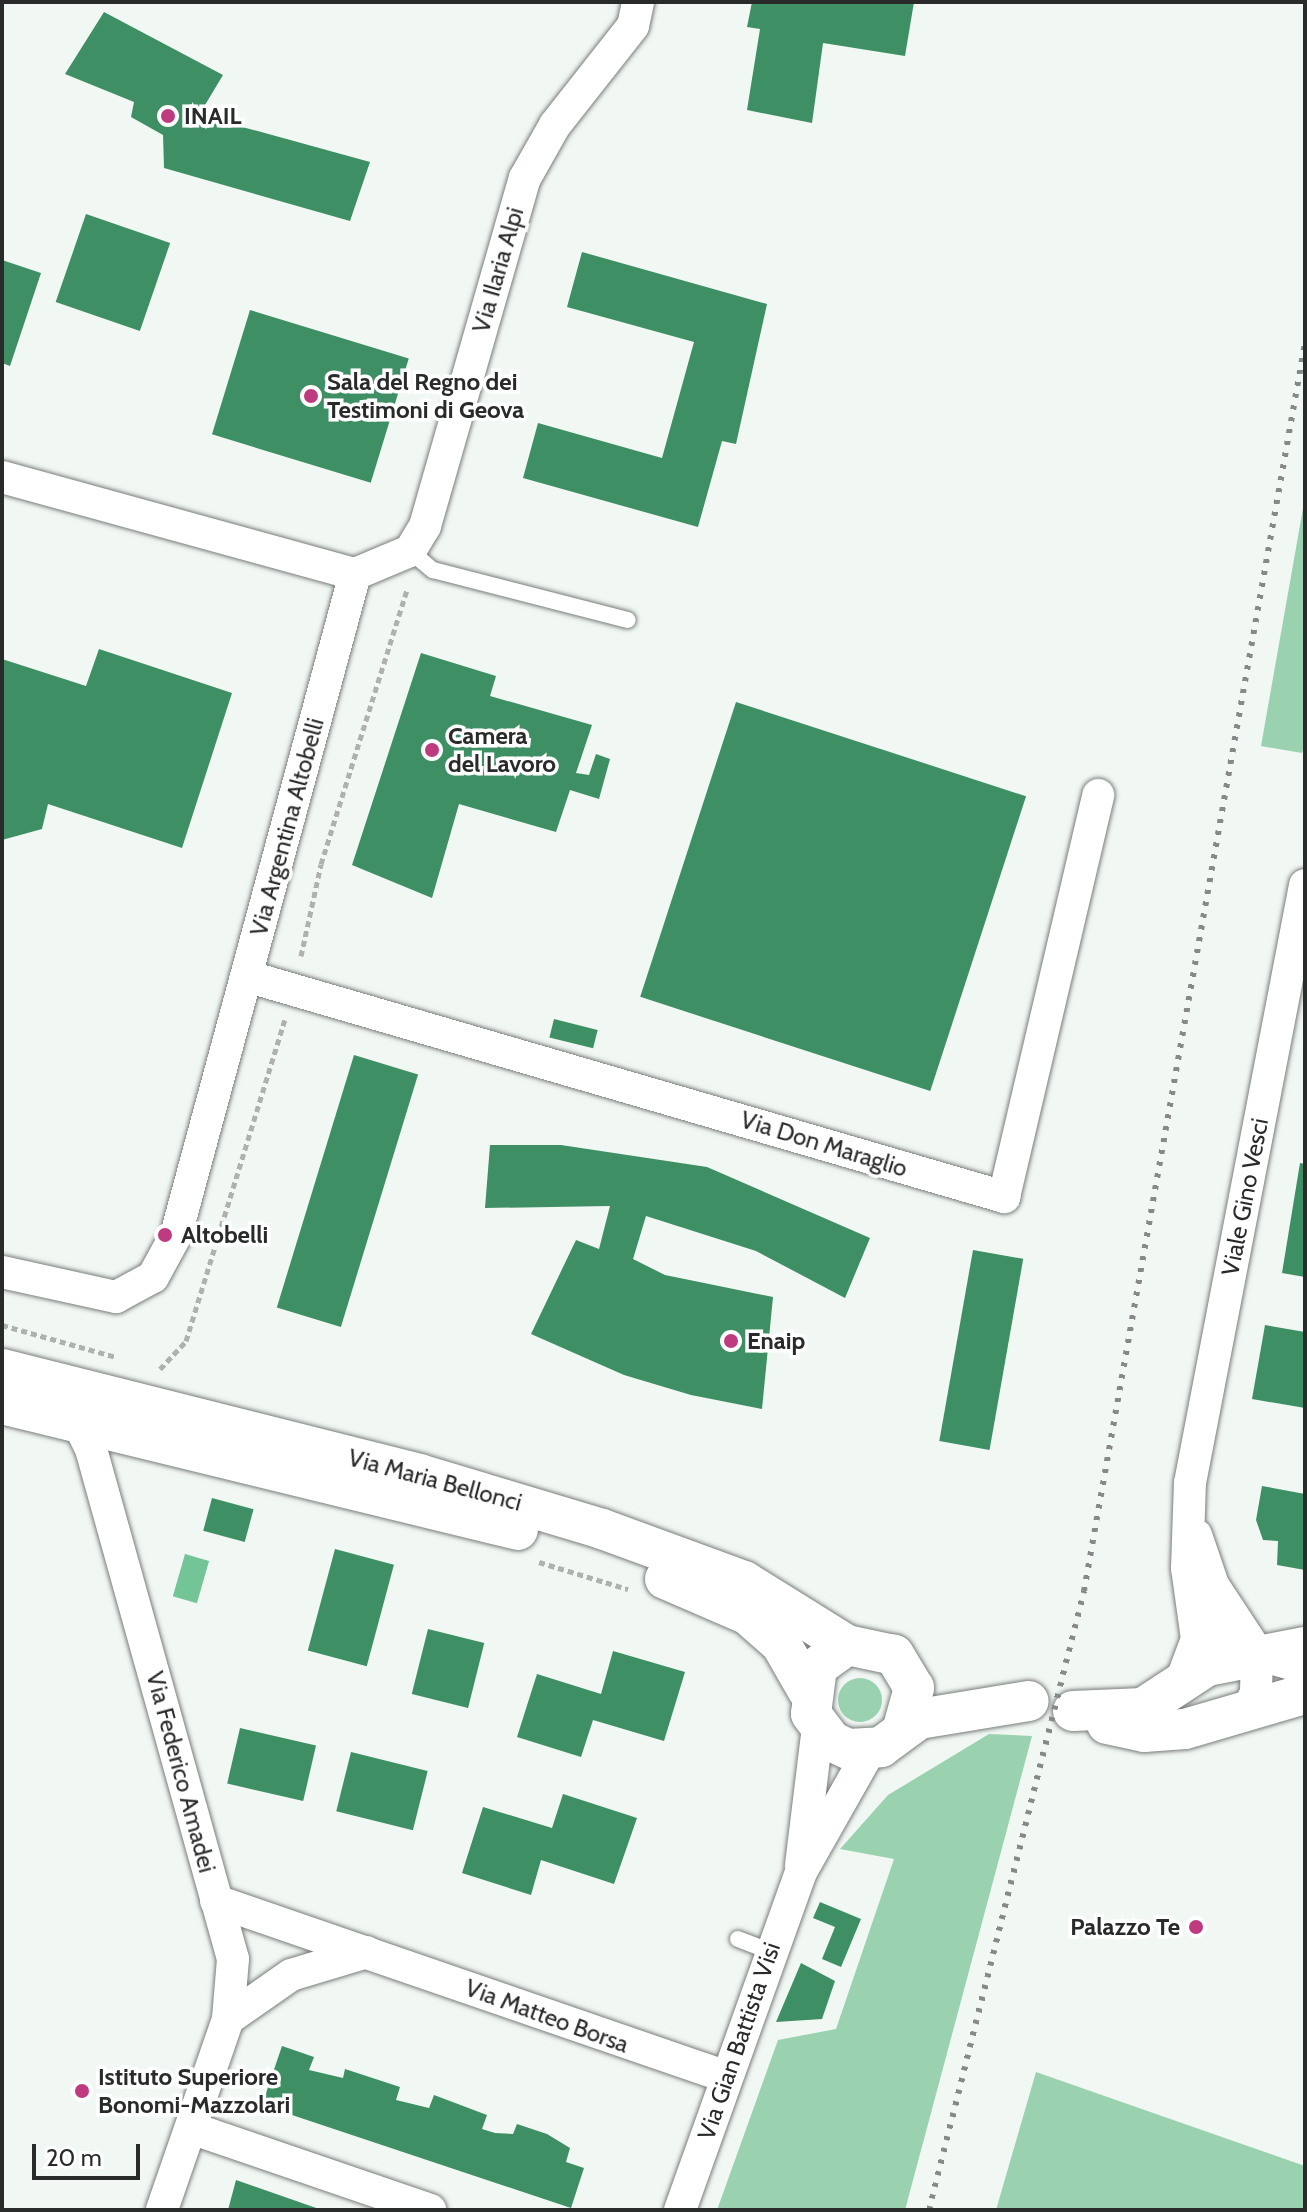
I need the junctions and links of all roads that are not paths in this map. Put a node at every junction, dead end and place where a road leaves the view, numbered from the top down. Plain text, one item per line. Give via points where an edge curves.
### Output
1 (638, 2) edge
2 (2, 477) edge
3 (410, 551) junction
4 (355, 574) junction
5 (628, 620) dead end
6 (1098, 795) dead end
7 (1305, 885) edge
8 (246, 976) junction
9 (2, 1272) edge
10 (2, 1369) edge
11 (2, 1383) edge
12 (2, 1404) edge
13 (82, 1424) junction
14 (1188, 1509) junction
15 (1196, 1617) junction
16 (1250, 1638) junction
17 (847, 1645) junction
18 (1305, 1646) edge
19 (1305, 1668) edge
20 (910, 1675) junction
21 (1182, 1679) junction
22 (1305, 1694) edge
23 (813, 1709) junction
24 (1245, 1714) junction
25 (886, 1740) junction
26 (801, 1872) junction
27 (216, 1901) junction
28 (738, 1939) dead end
29 (769, 1951) junction
30 (368, 1952) junction
31 (228, 2019) junction
32 (727, 2077) junction
33 (191, 2128) junction
34 (162, 2210) edge
35 (430, 2210) edge
36 (680, 2210) edge

1 - 3 street, Via Ilaria Alpi via 625,39 555,125 525,178 425,526
2 - 4 street
3 - 4 street
3 - 5 lane via 433,570
4 - 8 street, Via Argentina Altobelli
6 - 8 street, Via Don Maraglio via 1004,1197
7 - 14 street, Viale Gino Vesci
8 - 9 street, Via Argentina Altobelli via 176,1235 153,1277 116,1297
10 - 17 street, Via Maria Bellonci via 419,1474 602,1529 744,1581
11 - 13 street via 63,1401
12 - 13 street, Via Maria Bellonci
13 - 23 street, Via Maria Bellonci via 521,1530 687,1587 748,1615 781,1644
13 - 27 street, Via Federico Amadei
14 - 15 street, Viale Gino Vesci
14 - 16 street, Viale Gino Vesci via 1213,1585
15 - 16 street via 1219,1641
15 - 21 street, Viale Gino Vesci via 1195,1648
16 - 18 street
16 - 19 street
16 - 21 street
16 - 24 street via 1256,1693
17 - 20 street, Via Maria Bellonci via 875,1645
17 - 23 street via 817,1667
20 - 25 street via 914,1702
20 - 25 street, Via Maria Bellonci via 1029,1701 919,1719
21 - 24 street via 1143,1708 1073,1711 1144,1732
22 - 24 street
23 - 25 street, Via Maria Bellonci via 842,1747
23 - 26 street, Via Gian Battista Visi
25 - 26 street, Via Gian Battista Visi
26 - 29 street, Via Gian Battista Visi
27 - 30 street, Via Matteo Borsa
27 - 31 street, Via Federico Amadei via 233,1959
28 - 29 lane
29 - 32 street, Via Gian Battista Visi
30 - 31 street via 291,1975
30 - 32 street, Via Matteo Borsa
31 - 33 street, Via Federico Amadei
32 - 36 street, Via Gian Battista Visi
33 - 34 street, Via Federico Amadei
33 - 35 street

